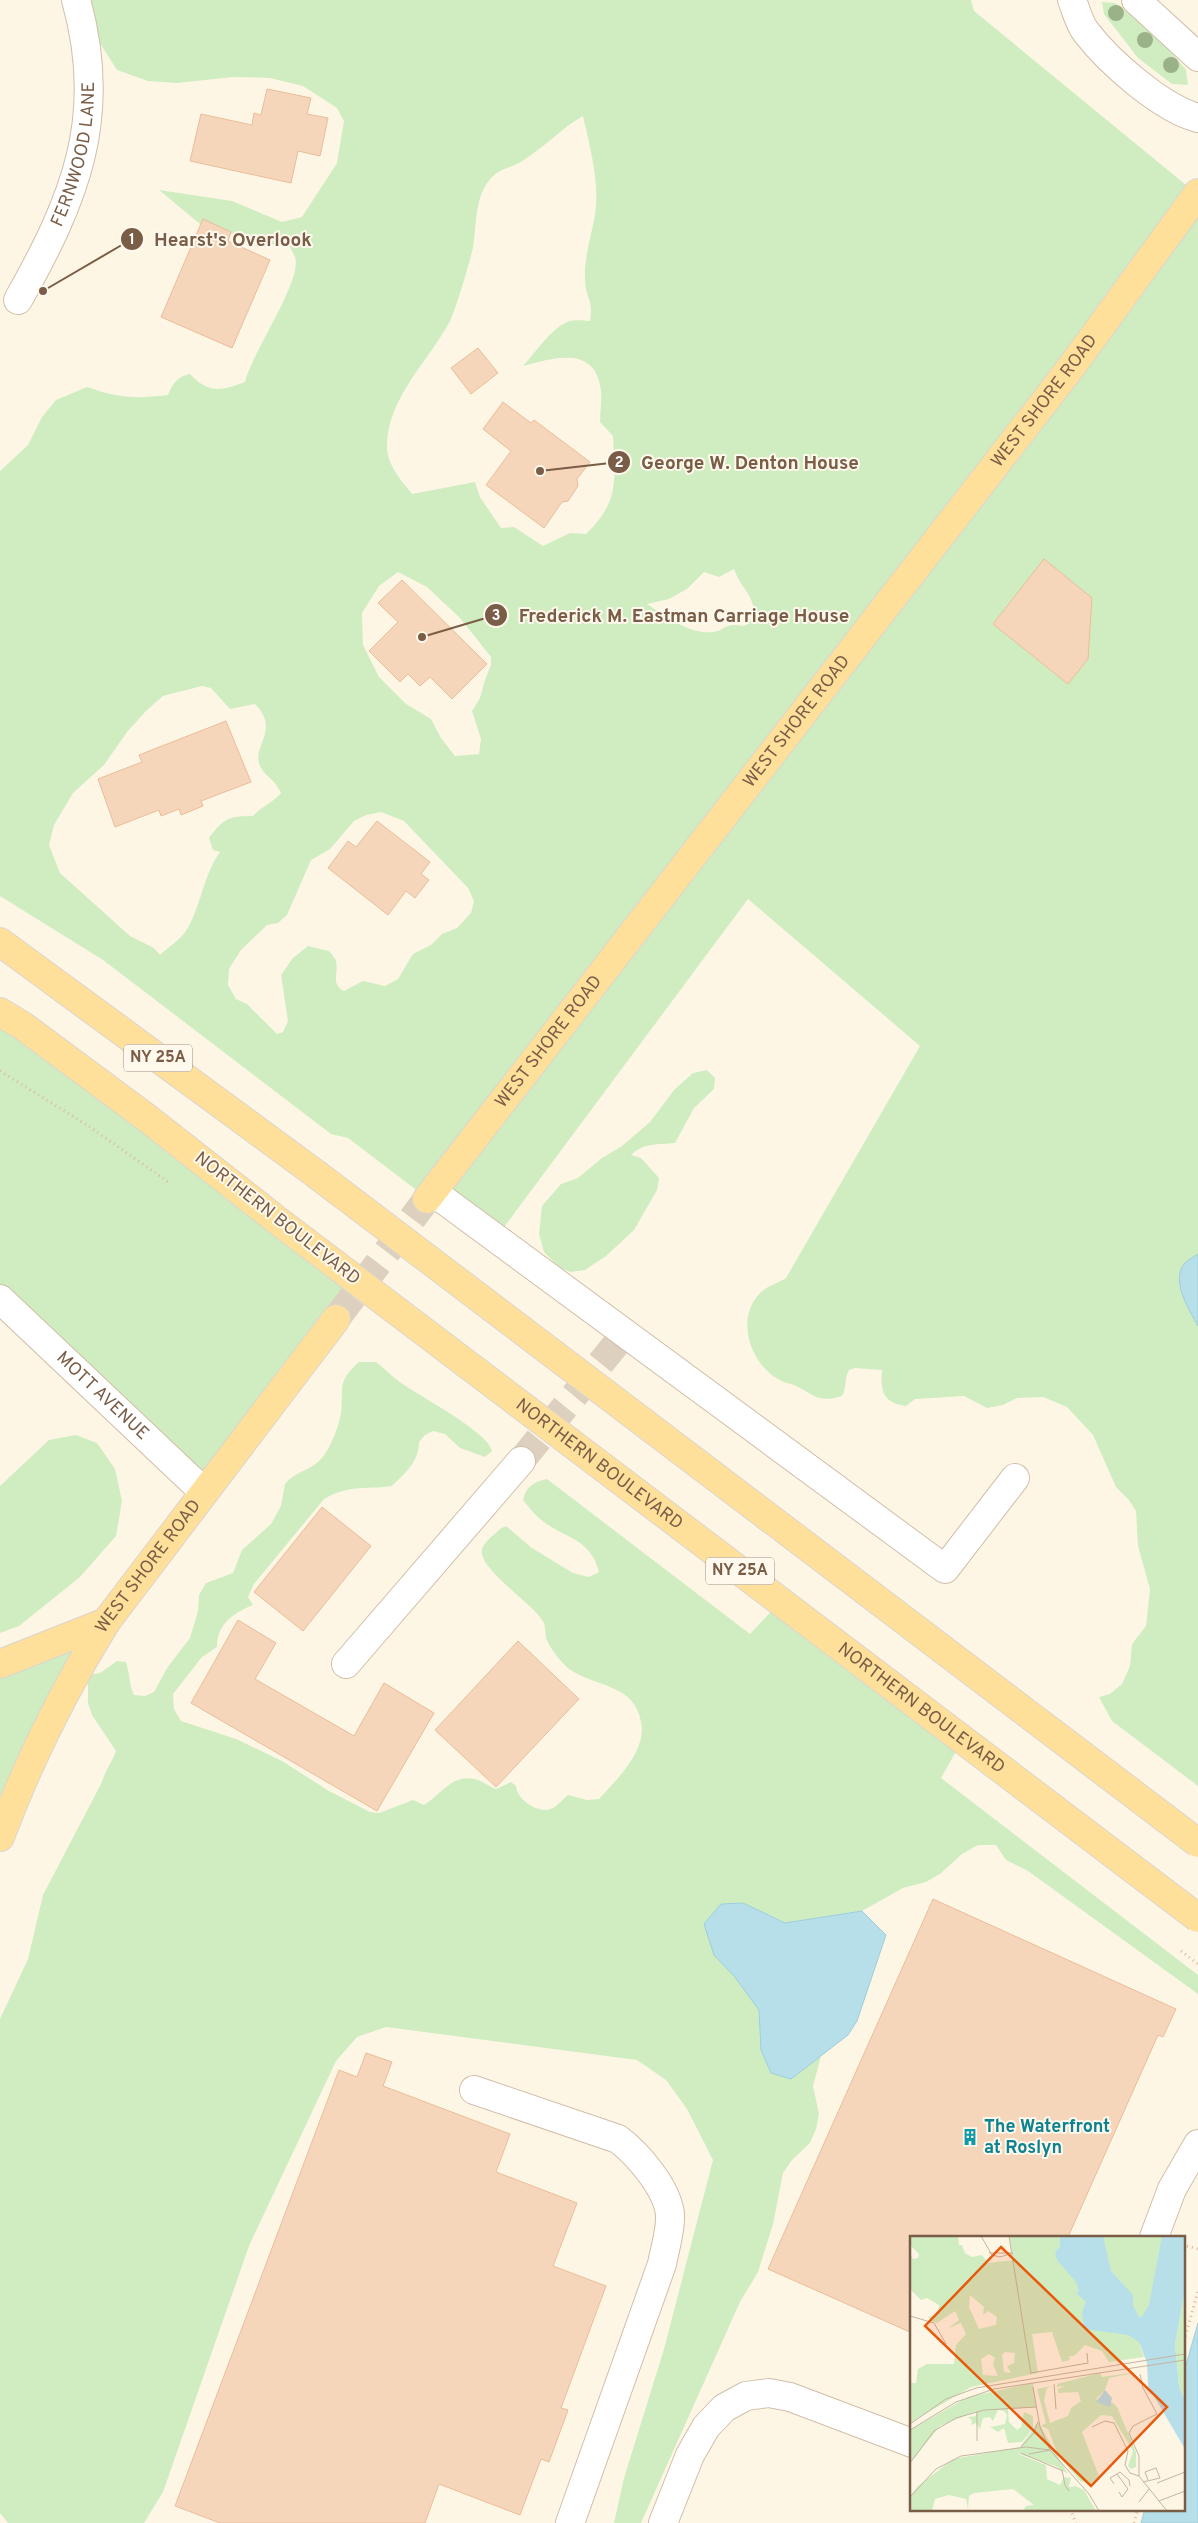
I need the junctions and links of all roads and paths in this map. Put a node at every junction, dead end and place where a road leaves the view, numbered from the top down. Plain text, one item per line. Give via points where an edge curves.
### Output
1 (76, 0) edge
2 (1072, 0) edge
3 (1136, 0) edge
4 (1198, 57) edge
5 (1198, 118) edge
6 (1198, 194) edge
7 (18, 300) dead end
8 (0, 942) edge
9 (0, 1012) edge
10 (0, 1071) edge
11 (175, 1188) dead end
12 (430, 1195) joint
13 (0, 1300) edge
14 (336, 1318) tunnel mouth
15 (521, 1461) tunnel mouth
16 (1015, 1478) dead end
17 (204, 1492) junction
18 (106, 1622) junction
19 (0, 1664) edge
20 (346, 1664) dead end
21 (0, 1837) edge
22 (1198, 1843) edge
23 (1198, 1918) edge
24 (474, 2090) dead end
25 (1198, 2144) edge
26 (1154, 2236) edge
27 (1198, 2291) edge
28 (1186, 2334) edge
29 (910, 2442) edge
30 (1070, 2510) edge
31 (1138, 2510) edge
32 (570, 2523) edge
33 (662, 2523) edge
34 (1076, 2523) edge
35 (1134, 2523) edge

1 - 7 street, FERNWOOD LANE via 89,62 90,100 85,139 80,164 50,242
2 - 5 street via 1085,31 1117,65 1170,108
3 - 4 street
6 - 12 main road, WEST SHORE ROAD via 1072,366
8 - 22 main road, NY 25A, bridge via 316,1174
9 - 23 main road, NORTHERN BOULEVARD / NY 25A, bridge via 147,1118 282,1224
10 - 11 path via 87,1125
12 - 16 street via 621,1338 945,1569
13 - 17 street, MOTT AVENUE
14 - 17 main road, WEST SHORE ROAD
15 - 20 street
17 - 18 main road, WEST SHORE ROAD
18 - 19 main road
18 - 21 main road, WEST SHORE ROAD via 49,1722
24 - 32 street via 618,2139 652,2176 670,2213 662,2264
25 - 26 street via 1172,2189
27 - 28 path
29 - 33 street via 790,2397 769,2393 746,2396 724,2408 706,2427 690,2455
30 - 34 path
31 - 35 path

